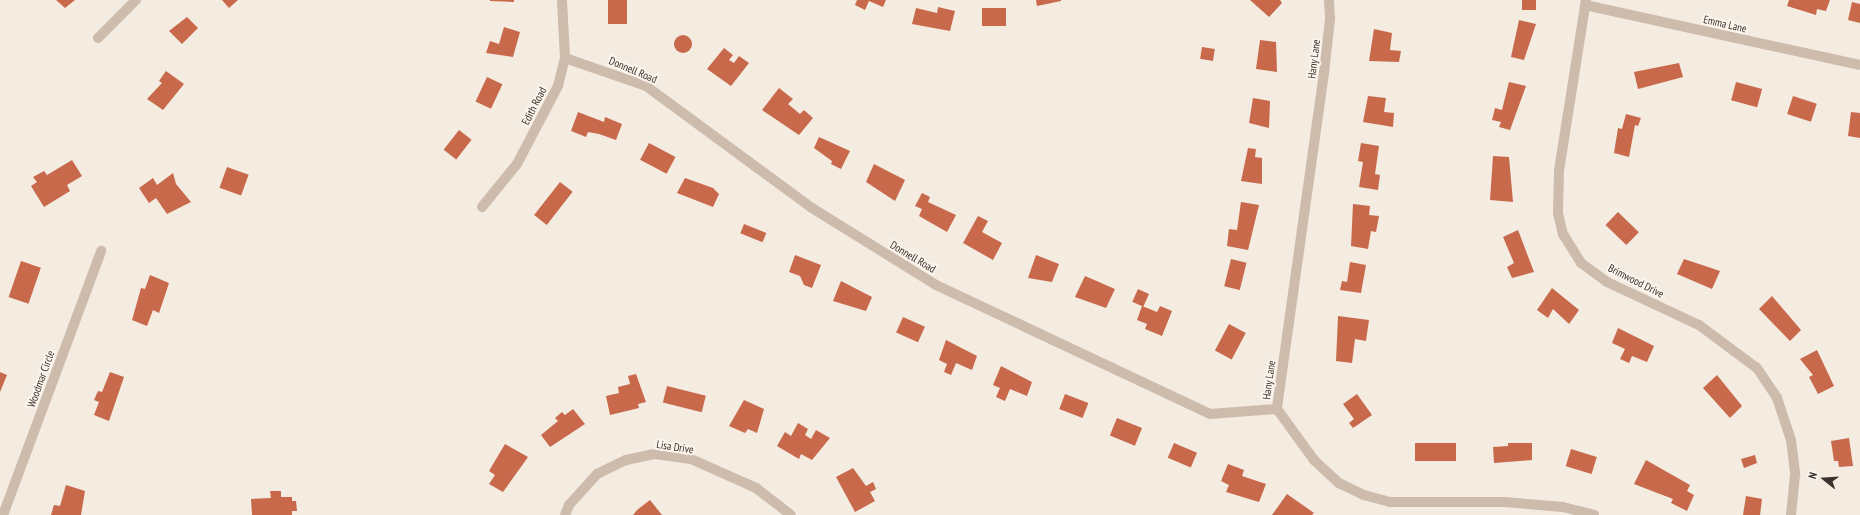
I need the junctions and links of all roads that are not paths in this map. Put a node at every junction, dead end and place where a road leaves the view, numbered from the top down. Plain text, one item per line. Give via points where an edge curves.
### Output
1 (136, 0) edge
2 (562, 0) edge
3 (1329, 0) edge
4 (1586, 3) edge
5 (98, 38) dead end
6 (565, 58) junction
7 (1860, 66) edge
8 (482, 207) dead end
9 (101, 251) dead end
10 (1276, 409) junction
11 (3, 515) edge
12 (566, 515) edge
13 (791, 515) edge
14 (1594, 515) edge
15 (1791, 515) edge

1 - 5 street
2 - 6 street, Edith Road
3 - 10 street, Hany Lane via 1330,19 1322,88
4 - 7 street, Emma Lane
4 - 15 street, Brimwood Drive via 1559,171 1558,213 1563,234 1581,263 1607,282 1699,325 1757,368 1777,398 1791,440 1795,475
6 - 8 street, Edith Road via 558,86 520,158
6 - 10 street, Donnell Road via 646,86 812,208 936,285 1210,414
9 - 11 street, Woodmar Circle
10 - 14 street, Hany Lane via 1314,460 1339,483 1364,495 1390,502 1504,502 1564,507
12 - 13 street, Lisa Drive via 569,505 597,474 626,460 655,454 691,459 756,488

